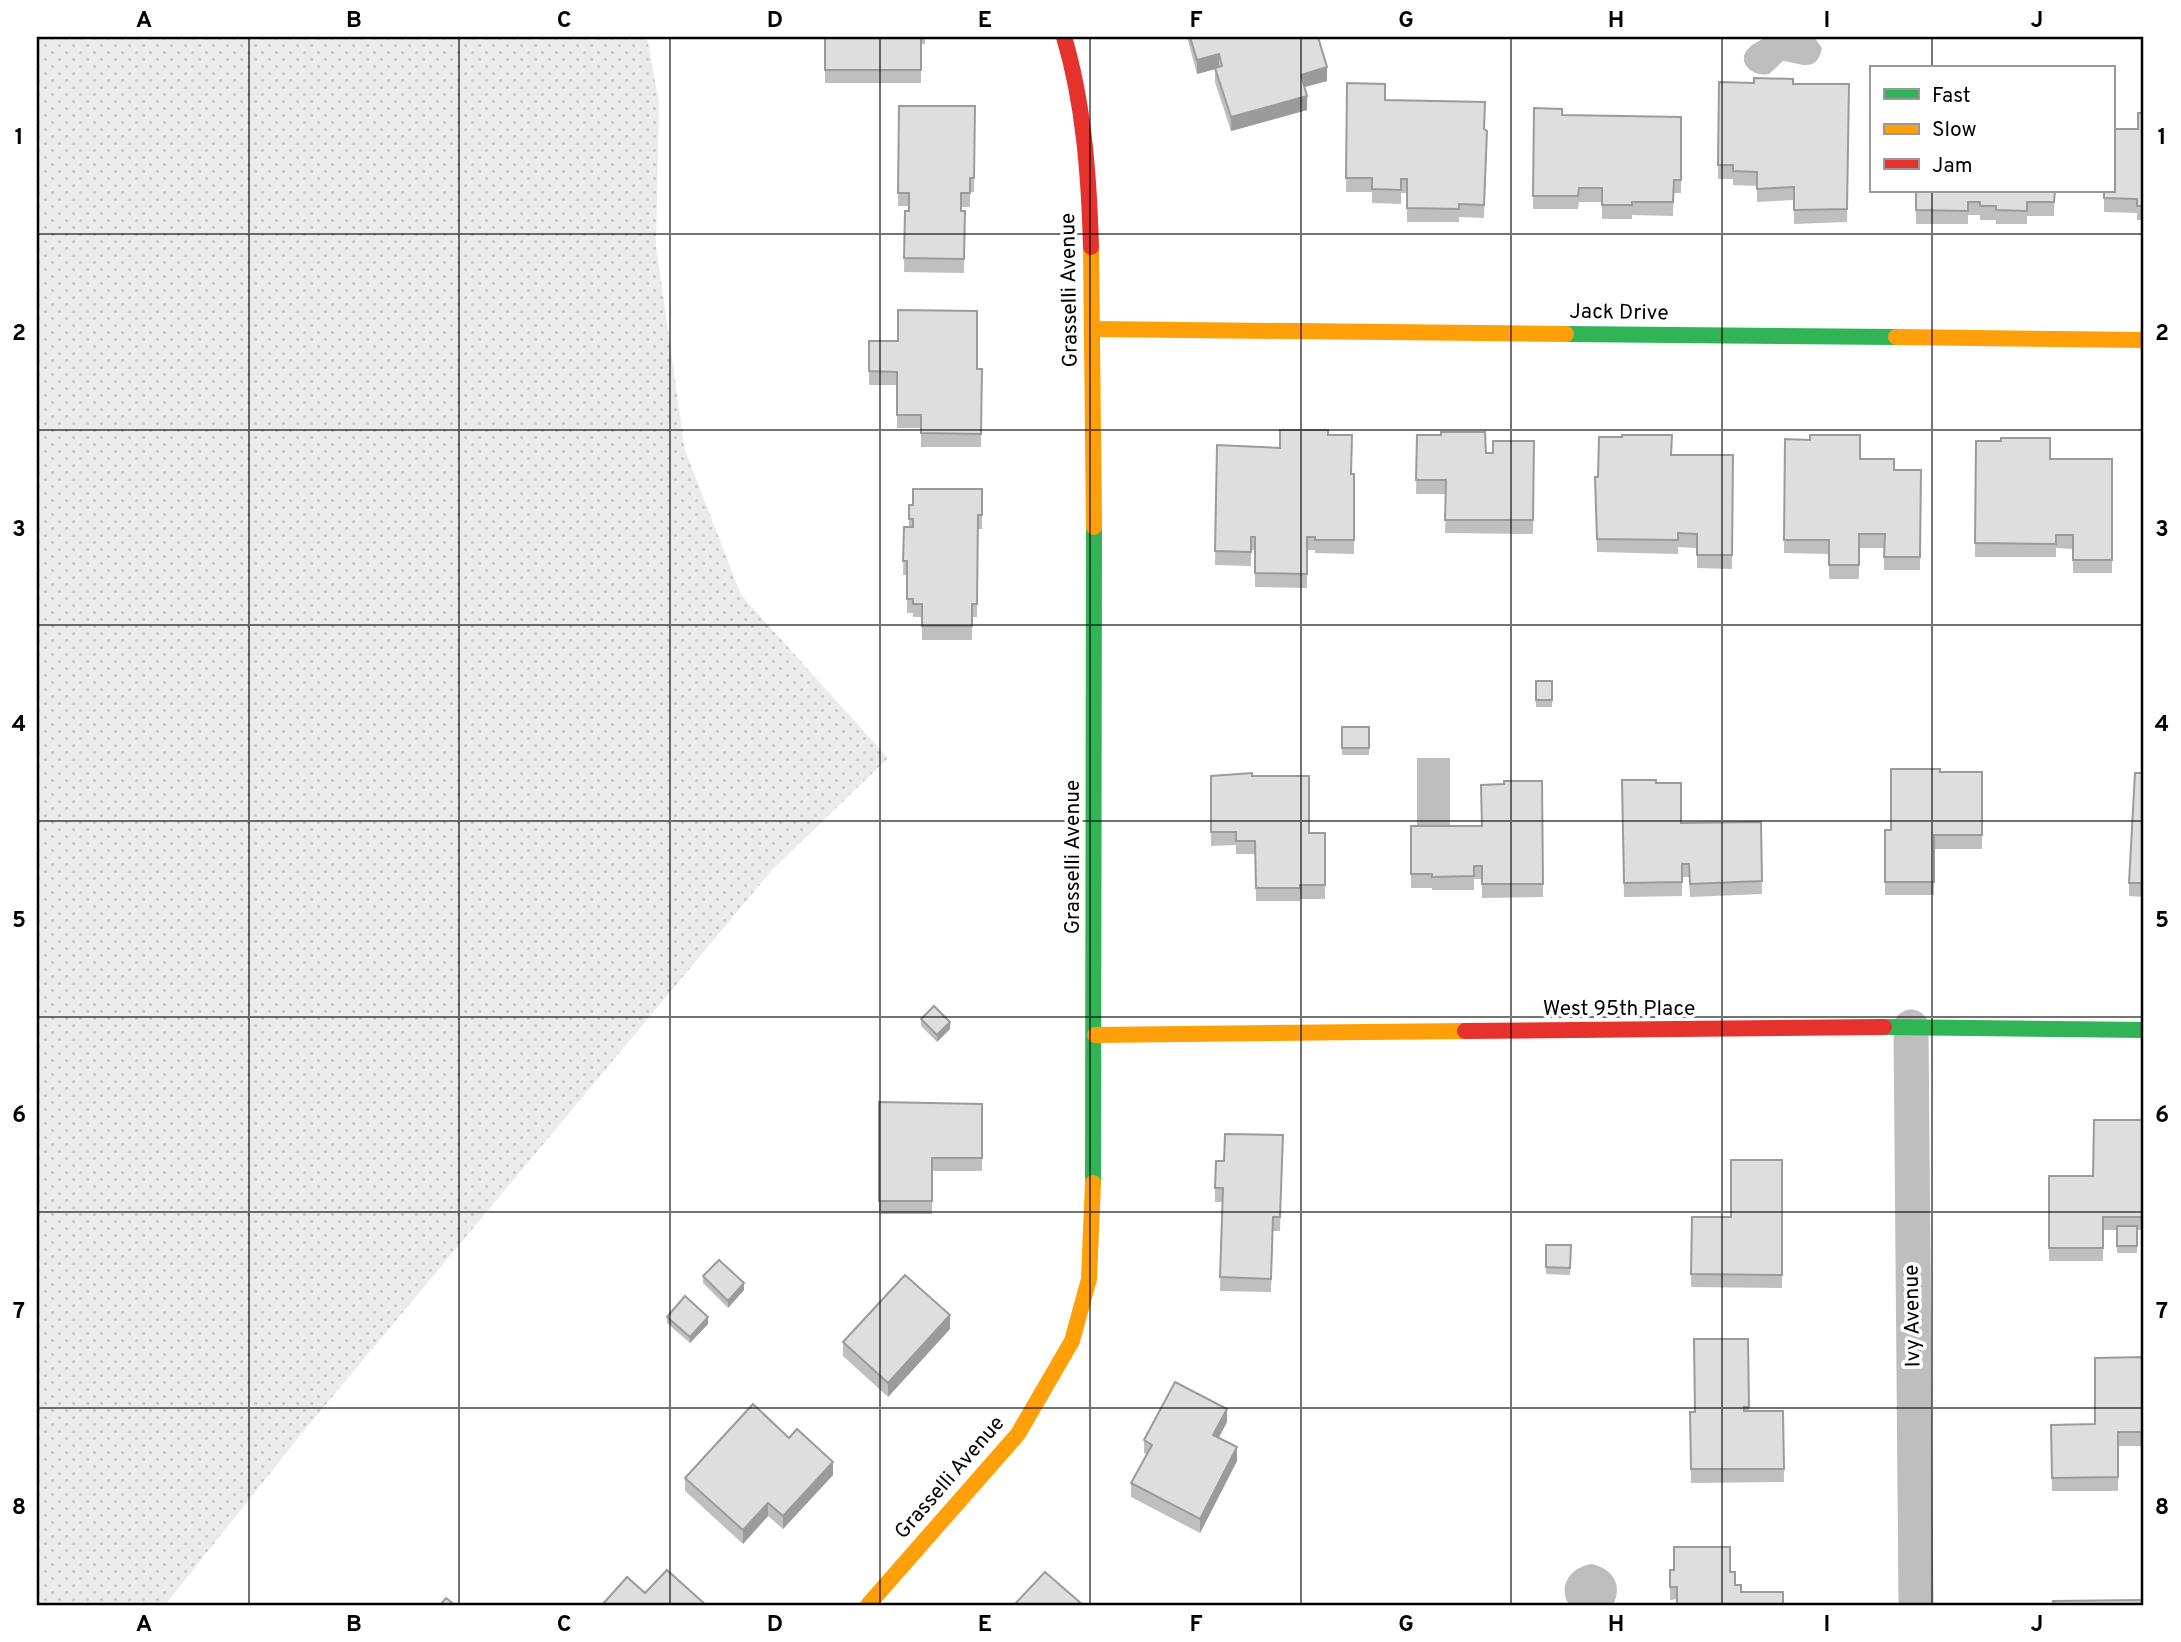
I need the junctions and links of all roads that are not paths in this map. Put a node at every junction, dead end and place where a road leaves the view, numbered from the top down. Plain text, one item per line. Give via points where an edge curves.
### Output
1 (1064, 37) edge
2 (1093, 329) junction
3 (2144, 340) edge
4 (1911, 1027) junction
5 (2144, 1030) edge
6 (1094, 1035) junction
7 (868, 1605) edge
8 (1916, 1605) edge

1 - 2 street, Grasselli Avenue via 1076,78 1090,201
2 - 3 street, Jack Drive
2 - 6 street, Grasselli Avenue
4 - 5 street, West 95th Place
4 - 6 street, West 95th Place
4 - 8 street, Ivy Avenue
6 - 7 street, Grasselli Avenue via 1091,1254 1072,1341 1018,1434

